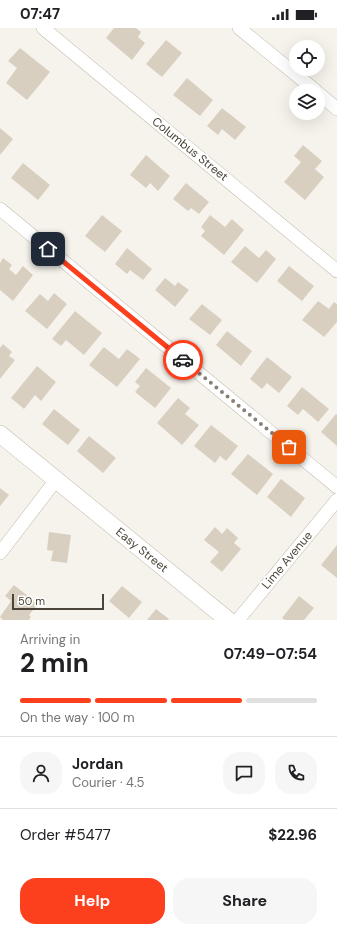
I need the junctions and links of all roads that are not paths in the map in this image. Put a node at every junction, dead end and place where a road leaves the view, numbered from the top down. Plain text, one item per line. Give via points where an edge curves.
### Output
1 (42, 28) edge
2 (239, 28) edge
3 (307, 84) edge
4 (325, 99) edge
5 (337, 109) edge
6 (0, 210) edge
7 (337, 271) edge
8 (0, 434) edge
9 (56, 480) junction
10 (337, 487) edge
11 (337, 500) edge
12 (0, 553) edge
13 (228, 620) edge
14 (238, 620) edge

1 - 7 street, Columbus Street
2 - 3 street
4 - 5 street
6 - 10 street
8 - 9 street, Easy Street
9 - 12 street
9 - 13 street, Easy Street
11 - 14 street, Lime Avenue

